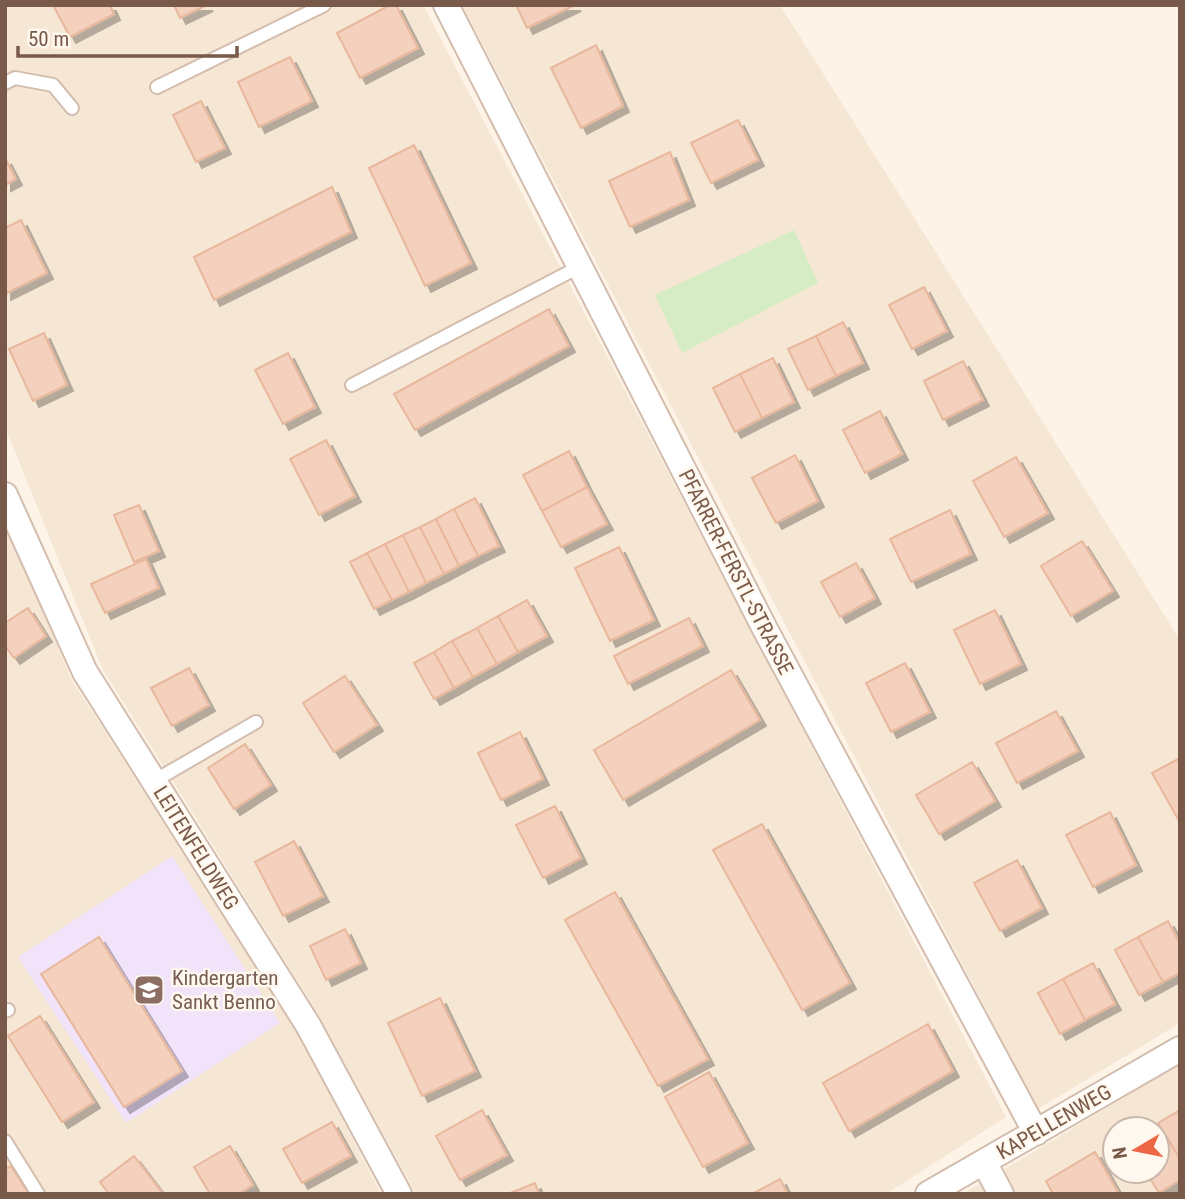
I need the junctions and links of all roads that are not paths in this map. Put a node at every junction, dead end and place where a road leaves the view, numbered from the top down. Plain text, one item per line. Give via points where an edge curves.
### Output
1 (324, 5) edge
2 (446, 5) edge
3 (5, 83) edge
4 (157, 87) dead end
5 (72, 108) dead end
6 (579, 267) junction
7 (352, 385) dead end
8 (5, 495) edge
9 (256, 722) dead end
10 (154, 781) junction
11 (1180, 1049) edge
12 (1036, 1133) junction
13 (5, 1141) edge
14 (984, 1163) junction
15 (38, 1194) edge
16 (399, 1194) edge
17 (928, 1194) edge
18 (1001, 1194) edge

1 - 4 lane
2 - 6 street, PFARRER-FERSTL-STRASSE
3 - 5 lane via 15,78 53,85
6 - 7 lane
6 - 12 street, PFARRER-FERSTL-STRASSE via 771,640
8 - 10 street, LEITENFELDWEG via 85,672
9 - 10 lane
10 - 16 street, LEITENFELDWEG via 308,1025
11 - 12 street, KAPELLENWEG
12 - 14 street, KAPELLENWEG
13 - 15 lane
14 - 17 street, KAPELLENWEG
14 - 18 street

